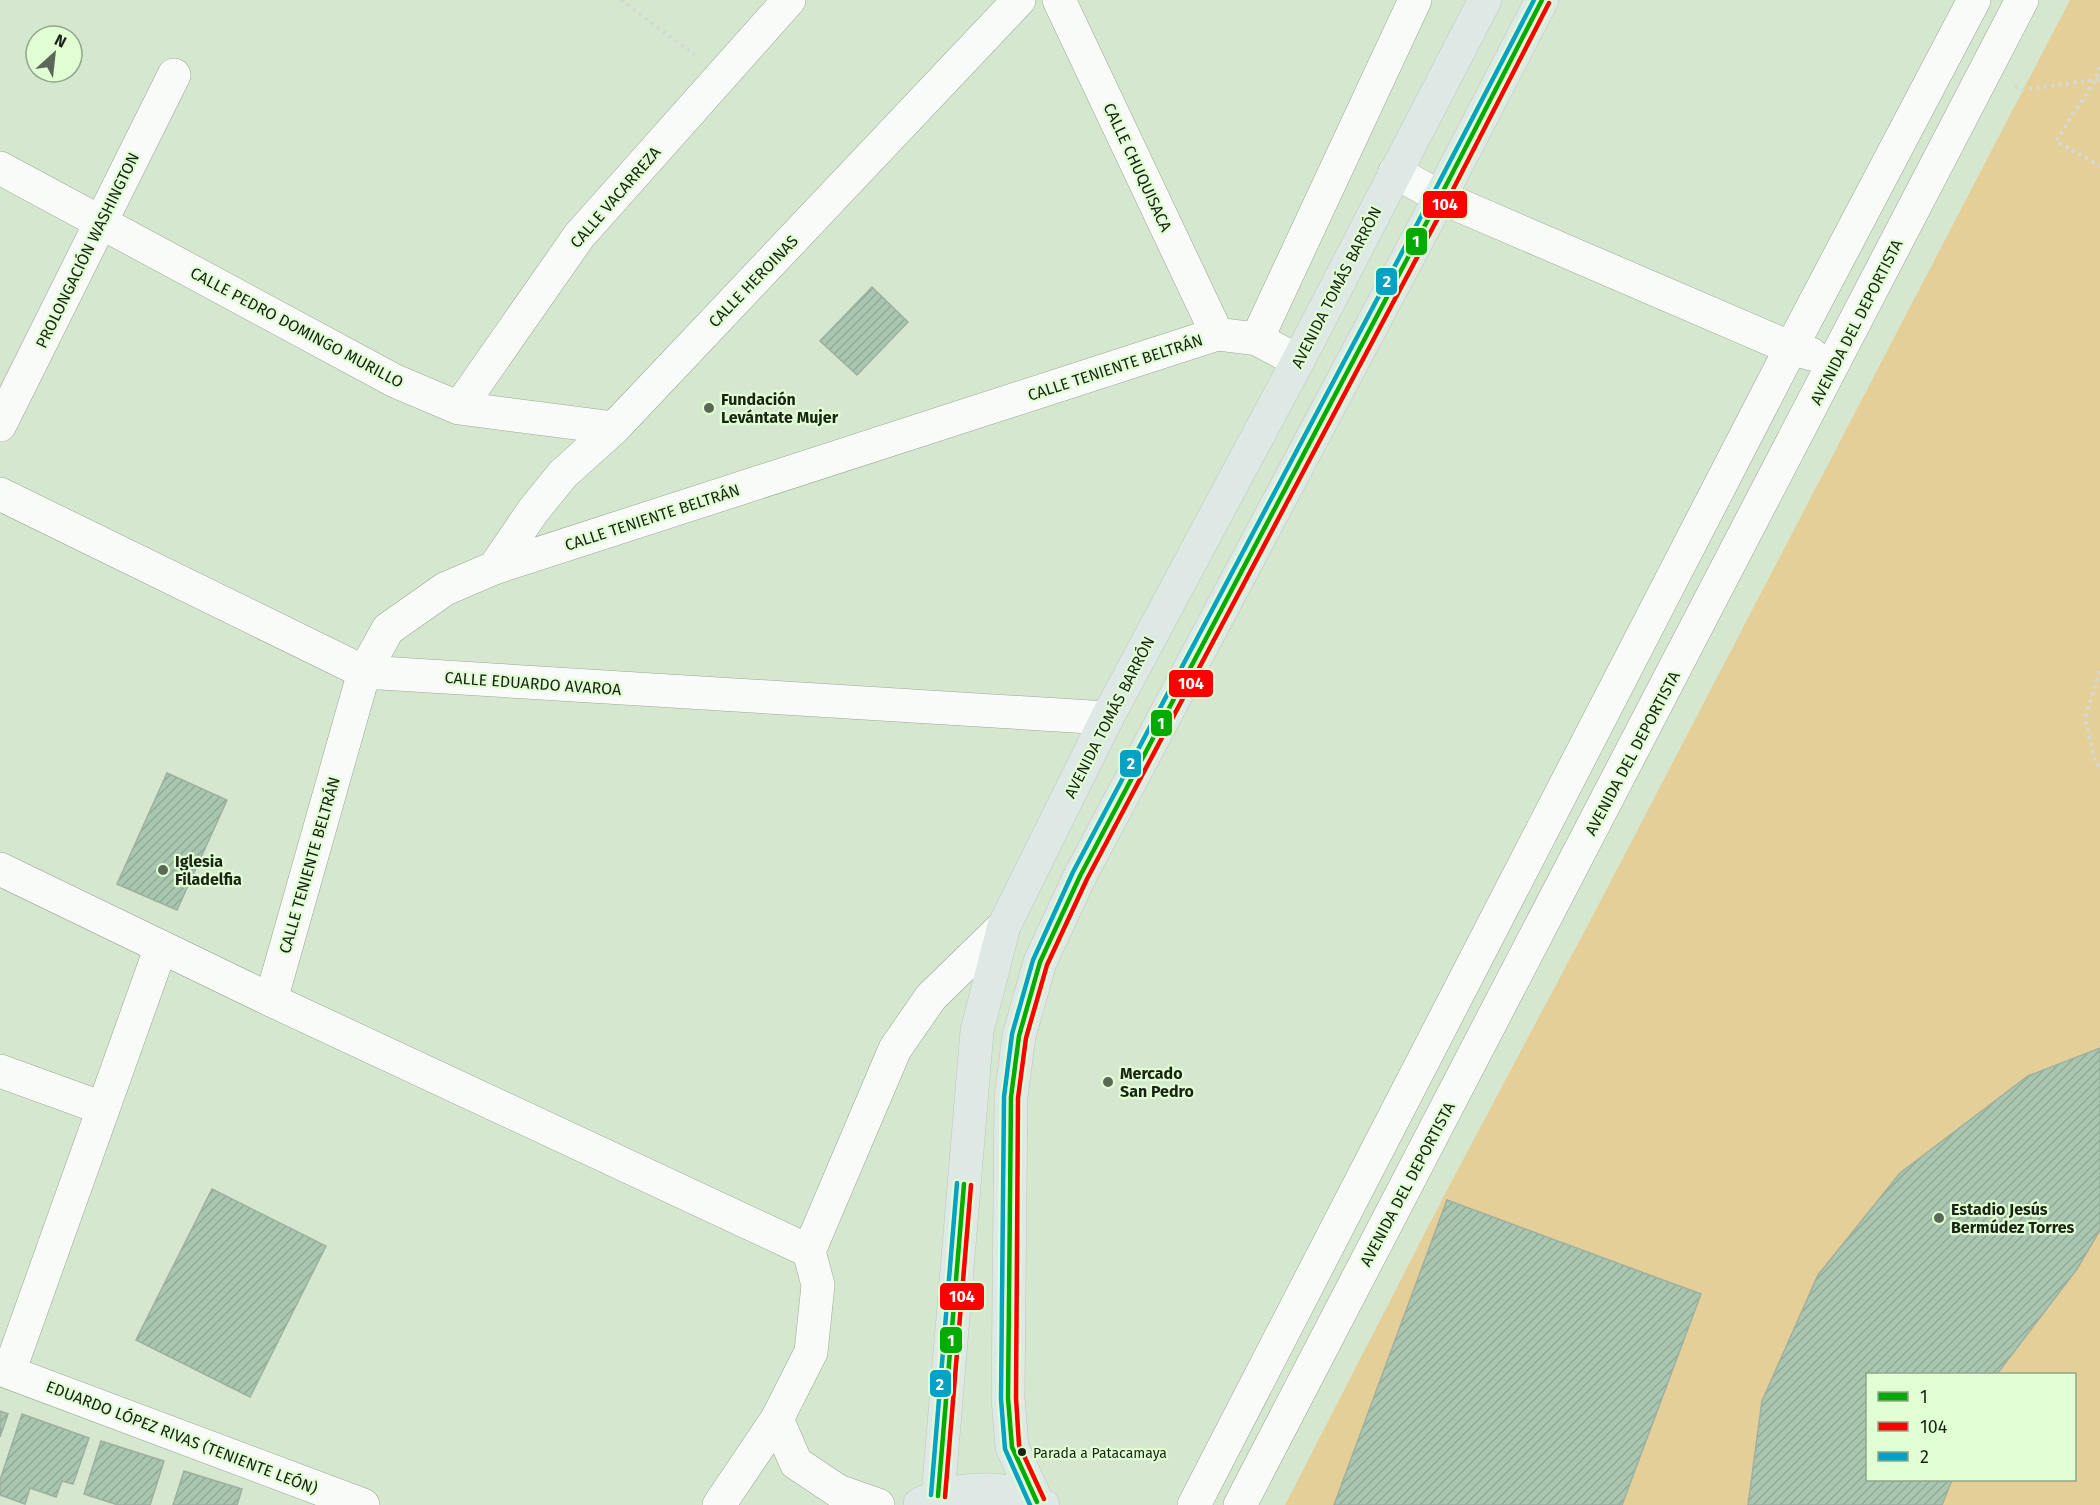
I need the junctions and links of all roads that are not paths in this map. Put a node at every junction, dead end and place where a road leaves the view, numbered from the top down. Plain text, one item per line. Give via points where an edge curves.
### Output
1 (789, 0) edge
2 (1019, 0) edge
3 (1059, 0) edge
4 (1415, 0) edge
5 (1485, 0) edge
6 (1542, 0) edge
7 (1974, 0) edge
8 (2022, 0) edge
9 (174, 75) dead end
10 (0, 168) edge
11 (1395, 172) junction
12 (1440, 197) junction
13 (101, 222) junction
14 (1217, 334) junction
15 (1257, 339) junction
16 (1791, 348) junction
17 (1298, 361) junction
18 (1835, 362) junction
19 (459, 408) junction
20 (0, 425) edge
21 (614, 428) junction
22 (0, 494) edge
23 (494, 568) junction
24 (364, 672) junction
25 (1107, 718) junction
26 (0, 869) edge
27 (1004, 926) junction
28 (162, 947) junction
29 (271, 1000) junction
30 (0, 1071) edge
31 (102, 1108) junction
32 (809, 1251) junction
33 (5, 1370) edge
34 (777, 1419) junction
35 (928, 1500) edge
36 (1040, 1503) edge
37 (363, 1505) edge
38 (719, 1505) edge
39 (878, 1505) edge
40 (1194, 1505) edge
41 (1240, 1505) edge

1 - 19 street, CALLE VACARREZA via 579,236
2 - 21 street, CALLE HEROINAS
3 - 14 street, CALLE CHUQUISACA
4 - 15 street
5 - 11 main road, AVENIDA TOMÁS BARRÓN
6 - 12 main road
7 - 16 street
8 - 18 street, AVENIDA DEL DEPORTISTA
9 - 13 street, PROLONGACIÓN WASHINGTON
10 - 13 street, CALLE PEDRO DOMINGO MURILLO
11 - 12 street
11 - 17 main road, AVENIDA TOMÁS BARRÓN
12 - 16 street
12 - 36 main road via 1080,876 1040,962 1019,1036 1011,1097 1008,1398 1012,1447
13 - 19 street, CALLE PEDRO DOMINGO MURILLO via 395,381
13 - 20 street, PROLONGACIÓN WASHINGTON
14 - 15 street, CALLE TENIENTE BELTRÁN
14 - 23 street, CALLE TENIENTE BELTRÁN
15 - 17 street, CALLE TENIENTE BELTRÁN
16 - 18 street
16 - 40 street
17 - 25 main road, AVENIDA TOMÁS BARRÓN
18 - 41 street, AVENIDA DEL DEPORTISTA
19 - 21 street, CALLE PEDRO DOMINGO MURILLO
21 - 23 street, CALLE HEROINAS via 564,474 533,510
22 - 24 street, CALLE EDUARDO AVAROA
23 - 24 street, CALLE TENIENTE BELTRÁN via 445,589 388,629
24 - 25 street, CALLE EDUARDO AVAROA
24 - 29 street, CALLE TENIENTE BELTRÁN
25 - 27 main road, AVENIDA TOMÁS BARRÓN
26 - 28 street
27 - 32 street via 931,997 895,1049
27 - 35 main road, AVENIDA TOMÁS BARRÓN via 977,1031
28 - 29 street
28 - 31 street
29 - 32 street
30 - 31 street
31 - 33 street
32 - 34 street via 818,1285 811,1352
33 - 37 street, EDUARDO LÓPEZ RIVAS (TENIENTE LEÓN)
34 - 38 street
34 - 39 street via 796,1462 838,1491
35 - 36 main road via 962,1491 988,1490

